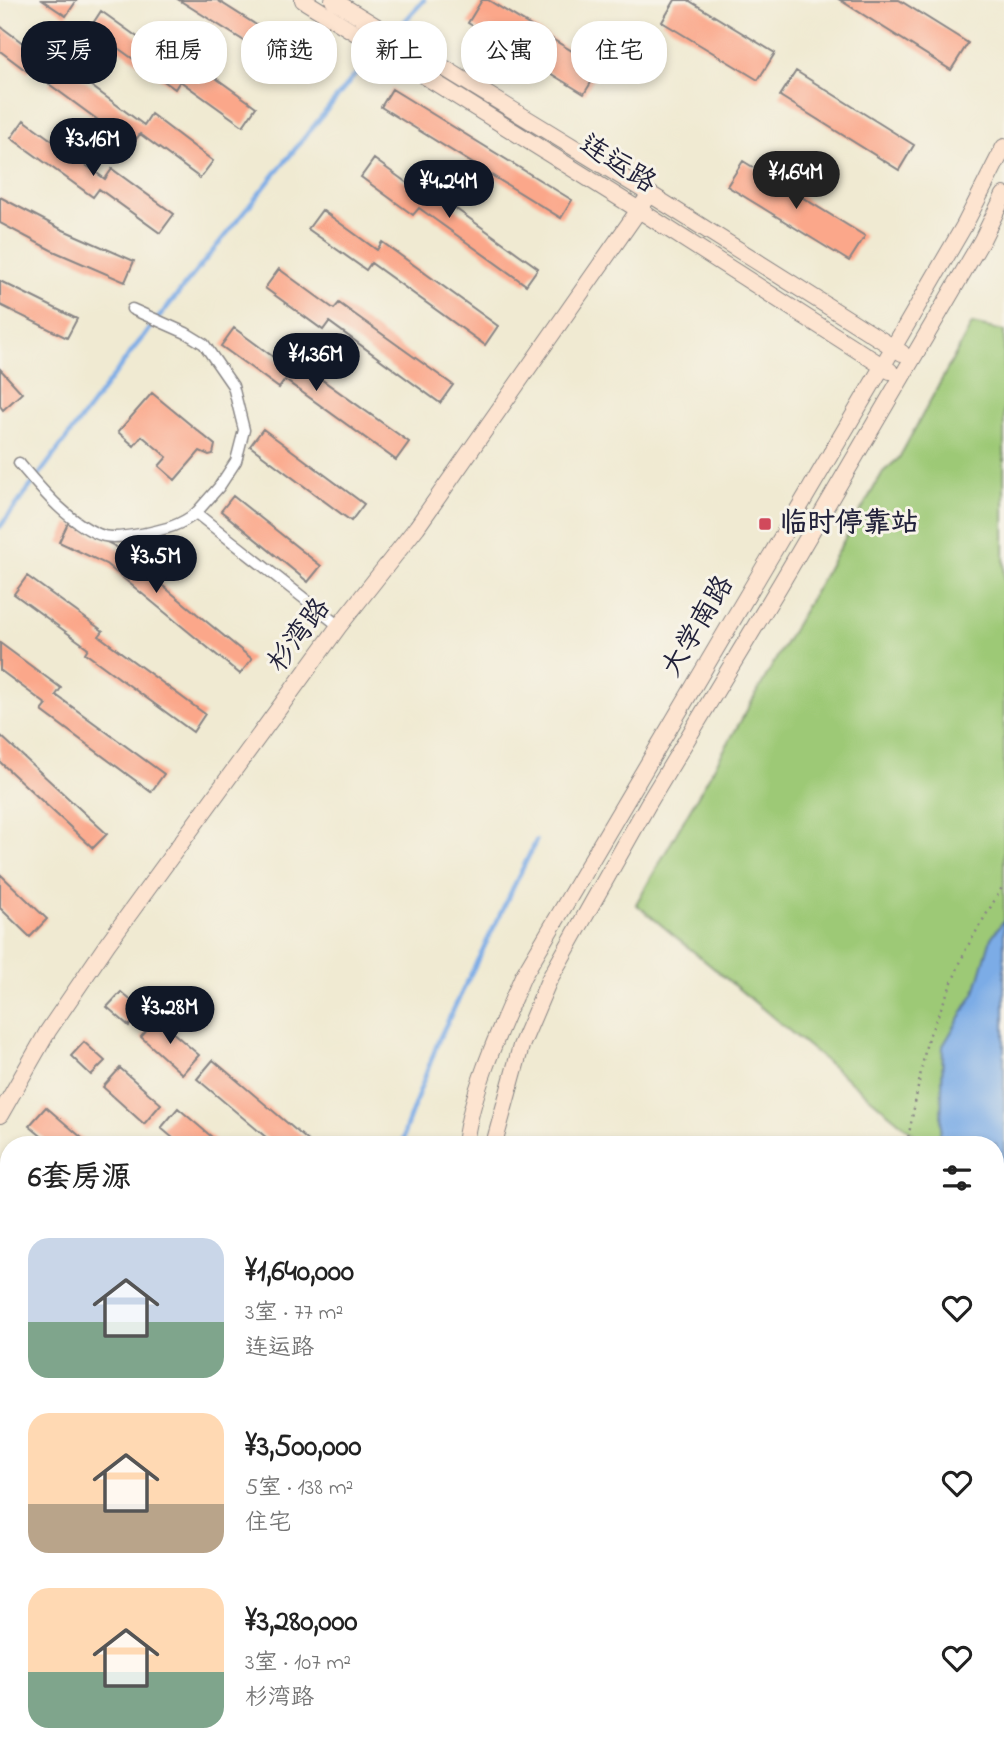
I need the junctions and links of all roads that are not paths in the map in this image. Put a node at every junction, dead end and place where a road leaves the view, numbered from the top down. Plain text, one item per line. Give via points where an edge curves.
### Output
1 (303, 0) edge
2 (333, 0) edge
3 (1004, 147) edge
4 (650, 194) junction
5 (1004, 195) edge
6 (639, 210) junction
7 (132, 309) dead end
8 (893, 348) junction
9 (912, 359) junction
10 (882, 367) junction
11 (901, 378) junction
12 (19, 463) dead end
13 (196, 513) junction
14 (339, 626) junction
15 (0, 1115) edge
16 (466, 1136) edge
17 (496, 1136) edge

1 - 6 street, 连运路
2 - 4 street, 连运路
3 - 8 street, 大学南路
4 - 6 street, 杉湾路
4 - 8 street, 连运路
5 - 9 street, 大学南路
6 - 10 street, 连运路
6 - 14 street, 杉湾路 via 417,527
7 - 13 street via 204,344 233,386 244,430 236,461
8 - 9 street, 连运路
8 - 10 street, 大学南路
9 - 11 street, 大学南路
10 - 11 street, 连运路
10 - 16 street, 大学南路 via 523,976 495,1040
11 - 17 street, 大学南路 via 549,980 521,1046
12 - 13 street via 54,503 105,536 164,530
13 - 14 street
14 - 15 street, 杉湾路 via 108,943 48,1031

